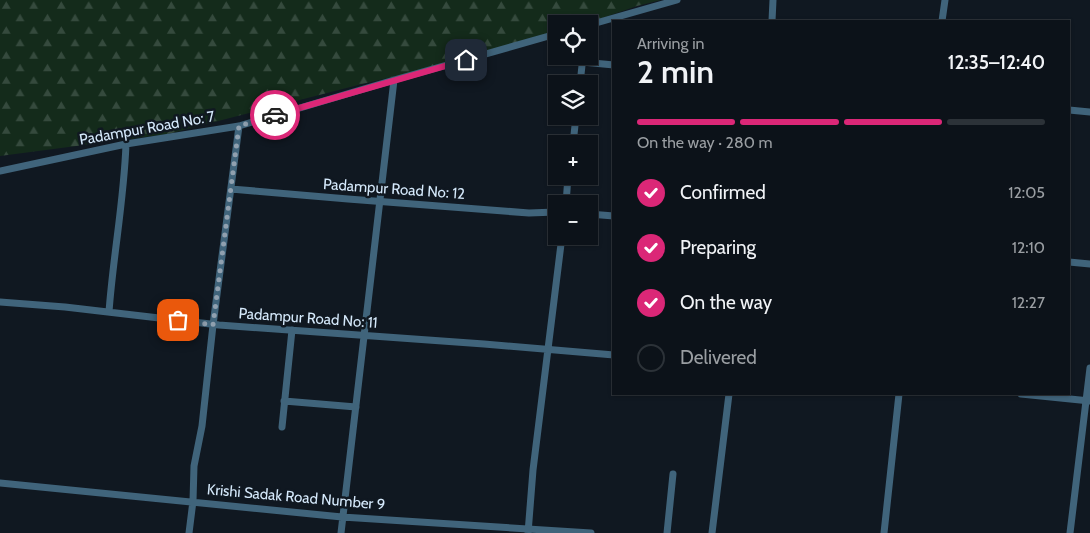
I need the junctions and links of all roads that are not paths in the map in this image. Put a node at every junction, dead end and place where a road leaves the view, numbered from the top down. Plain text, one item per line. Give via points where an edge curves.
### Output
1 (677, 0) edge
2 (773, 0) edge
3 (945, 0) edge
4 (772, 20) edge
5 (942, 20) edge
6 (598, 22) edge
7 (548, 36) edge
8 (598, 62) edge
9 (612, 65) edge
10 (394, 80) junction
11 (1070, 110) edge
12 (1090, 112) edge
13 (239, 126) junction
14 (126, 144) junction
15 (0, 171) edge
16 (230, 189) junction
17 (380, 201) junction
18 (548, 212) edge
19 (598, 215) edge
20 (612, 216) edge
21 (561, 245) edge
22 (1070, 262) edge
23 (1090, 264) edge
24 (0, 302) edge
25 (109, 312) junction
26 (213, 325) junction
27 (292, 330) junction
28 (364, 335) junction
29 (548, 349) junction
30 (612, 355) edge
31 (1090, 368) edge
32 (728, 395) edge
33 (899, 395) edge
34 (1031, 395) edge
35 (284, 401) junction
36 (1088, 401) edge
37 (356, 407) junction
38 (282, 427) dead end
39 (673, 474) dead end
40 (0, 483) edge
41 (193, 501) junction
42 (342, 517) junction
43 (529, 530) edge
44 (189, 533) edge
45 (341, 533) edge
46 (590, 533) edge
47 (667, 533) edge
48 (712, 533) edge
49 (884, 533) edge
50 (1070, 533) edge

1 - 6 street
2 - 4 street
3 - 5 street
7 - 10 street, Padampur Road No: 7
8 - 9 street
10 - 13 street, Padampur Road No: 7
10 - 17 street
11 - 12 street
13 - 14 street, Padampur Road No: 7
13 - 16 street
14 - 15 street, Padampur Road No: 7
14 - 25 street via 123,202
16 - 17 street, Padampur Road No: 12
16 - 26 street
17 - 18 street, Padampur Road No: 12
17 - 28 street
19 - 20 street
21 - 29 street
22 - 23 street
24 - 25 street, Padampur Road No: 11
25 - 26 street, Padampur Road No: 11
26 - 27 street, Padampur Road No: 11
26 - 41 street via 202,426 194,466
27 - 28 street, Padampur Road No: 11
27 - 35 street
28 - 29 street, Padampur Road No: 11
28 - 37 street
29 - 30 street, Padampur Road No: 11
29 - 43 street
31 - 36 street
32 - 48 street
33 - 49 street
34 - 36 street
35 - 37 street
35 - 38 street
36 - 50 street
37 - 42 street
39 - 47 street
40 - 41 street, Krishi Sadak Road Number 9
41 - 42 street, Krishi Sadak Road Number 9
41 - 44 street
42 - 43 street, Krishi Sadak Road Number 9
42 - 45 street
43 - 46 street, Krishi Sadak Road Number 9

